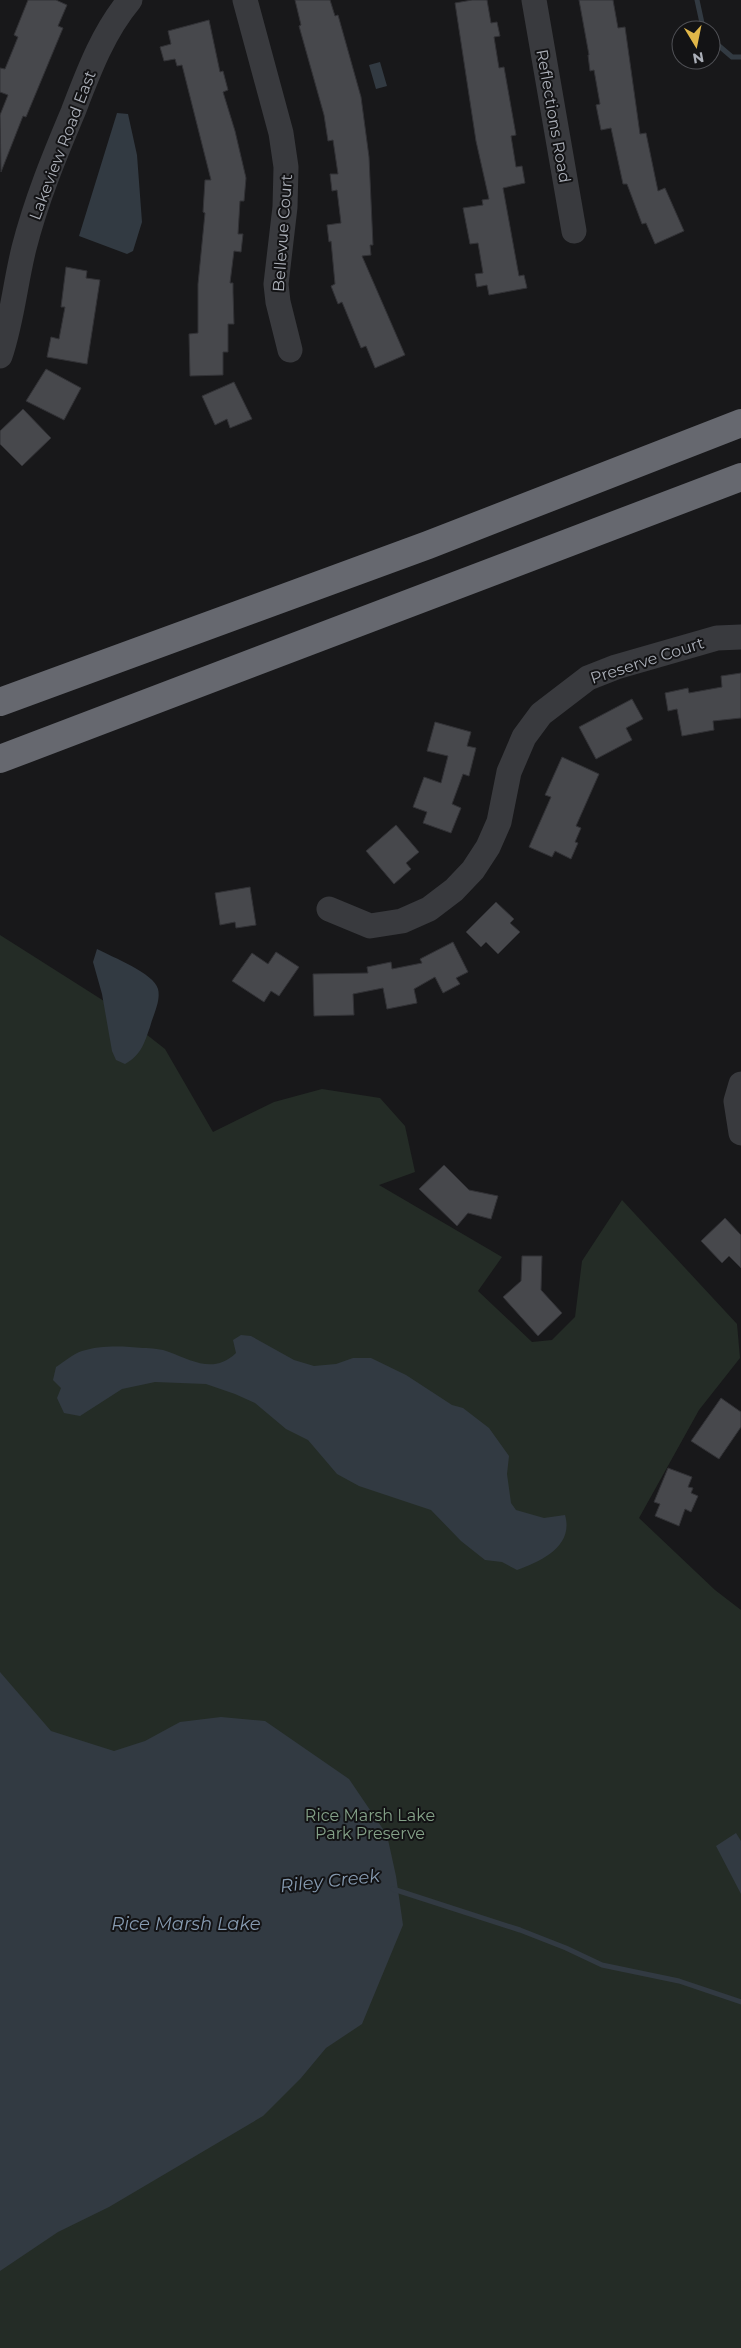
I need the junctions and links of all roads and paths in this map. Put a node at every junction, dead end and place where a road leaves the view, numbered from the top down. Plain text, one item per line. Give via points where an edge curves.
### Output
1 (130, 0) edge
2 (245, 0) edge
3 (534, 0) edge
4 (574, 231) dead end
5 (290, 350) dead end
6 (0, 356) edge
7 (741, 417) edge
8 (741, 423) edge
9 (708, 436) junction
10 (741, 477) edge
11 (741, 637) edge
12 (0, 702) edge
13 (0, 759) edge
14 (329, 908) dead end
15 (741, 1084) edge
16 (741, 1133) edge

1 - 6 street, Lakeview Road East via 90,69 44,183 24,249 8,334
2 - 5 street, Bellevue Court via 281,133 286,167 276,284
3 - 4 street, Reflections Road
7 - 9 highway
8 - 9 highway
9 - 12 highway via 428,545
10 - 13 highway
11 - 14 street, Preserve Court via 717,638 616,667 588,678 541,714 524,737 509,772 499,822 488,847 454,890 429,909 402,921 370,926
15 - 16 street via 736,1101

